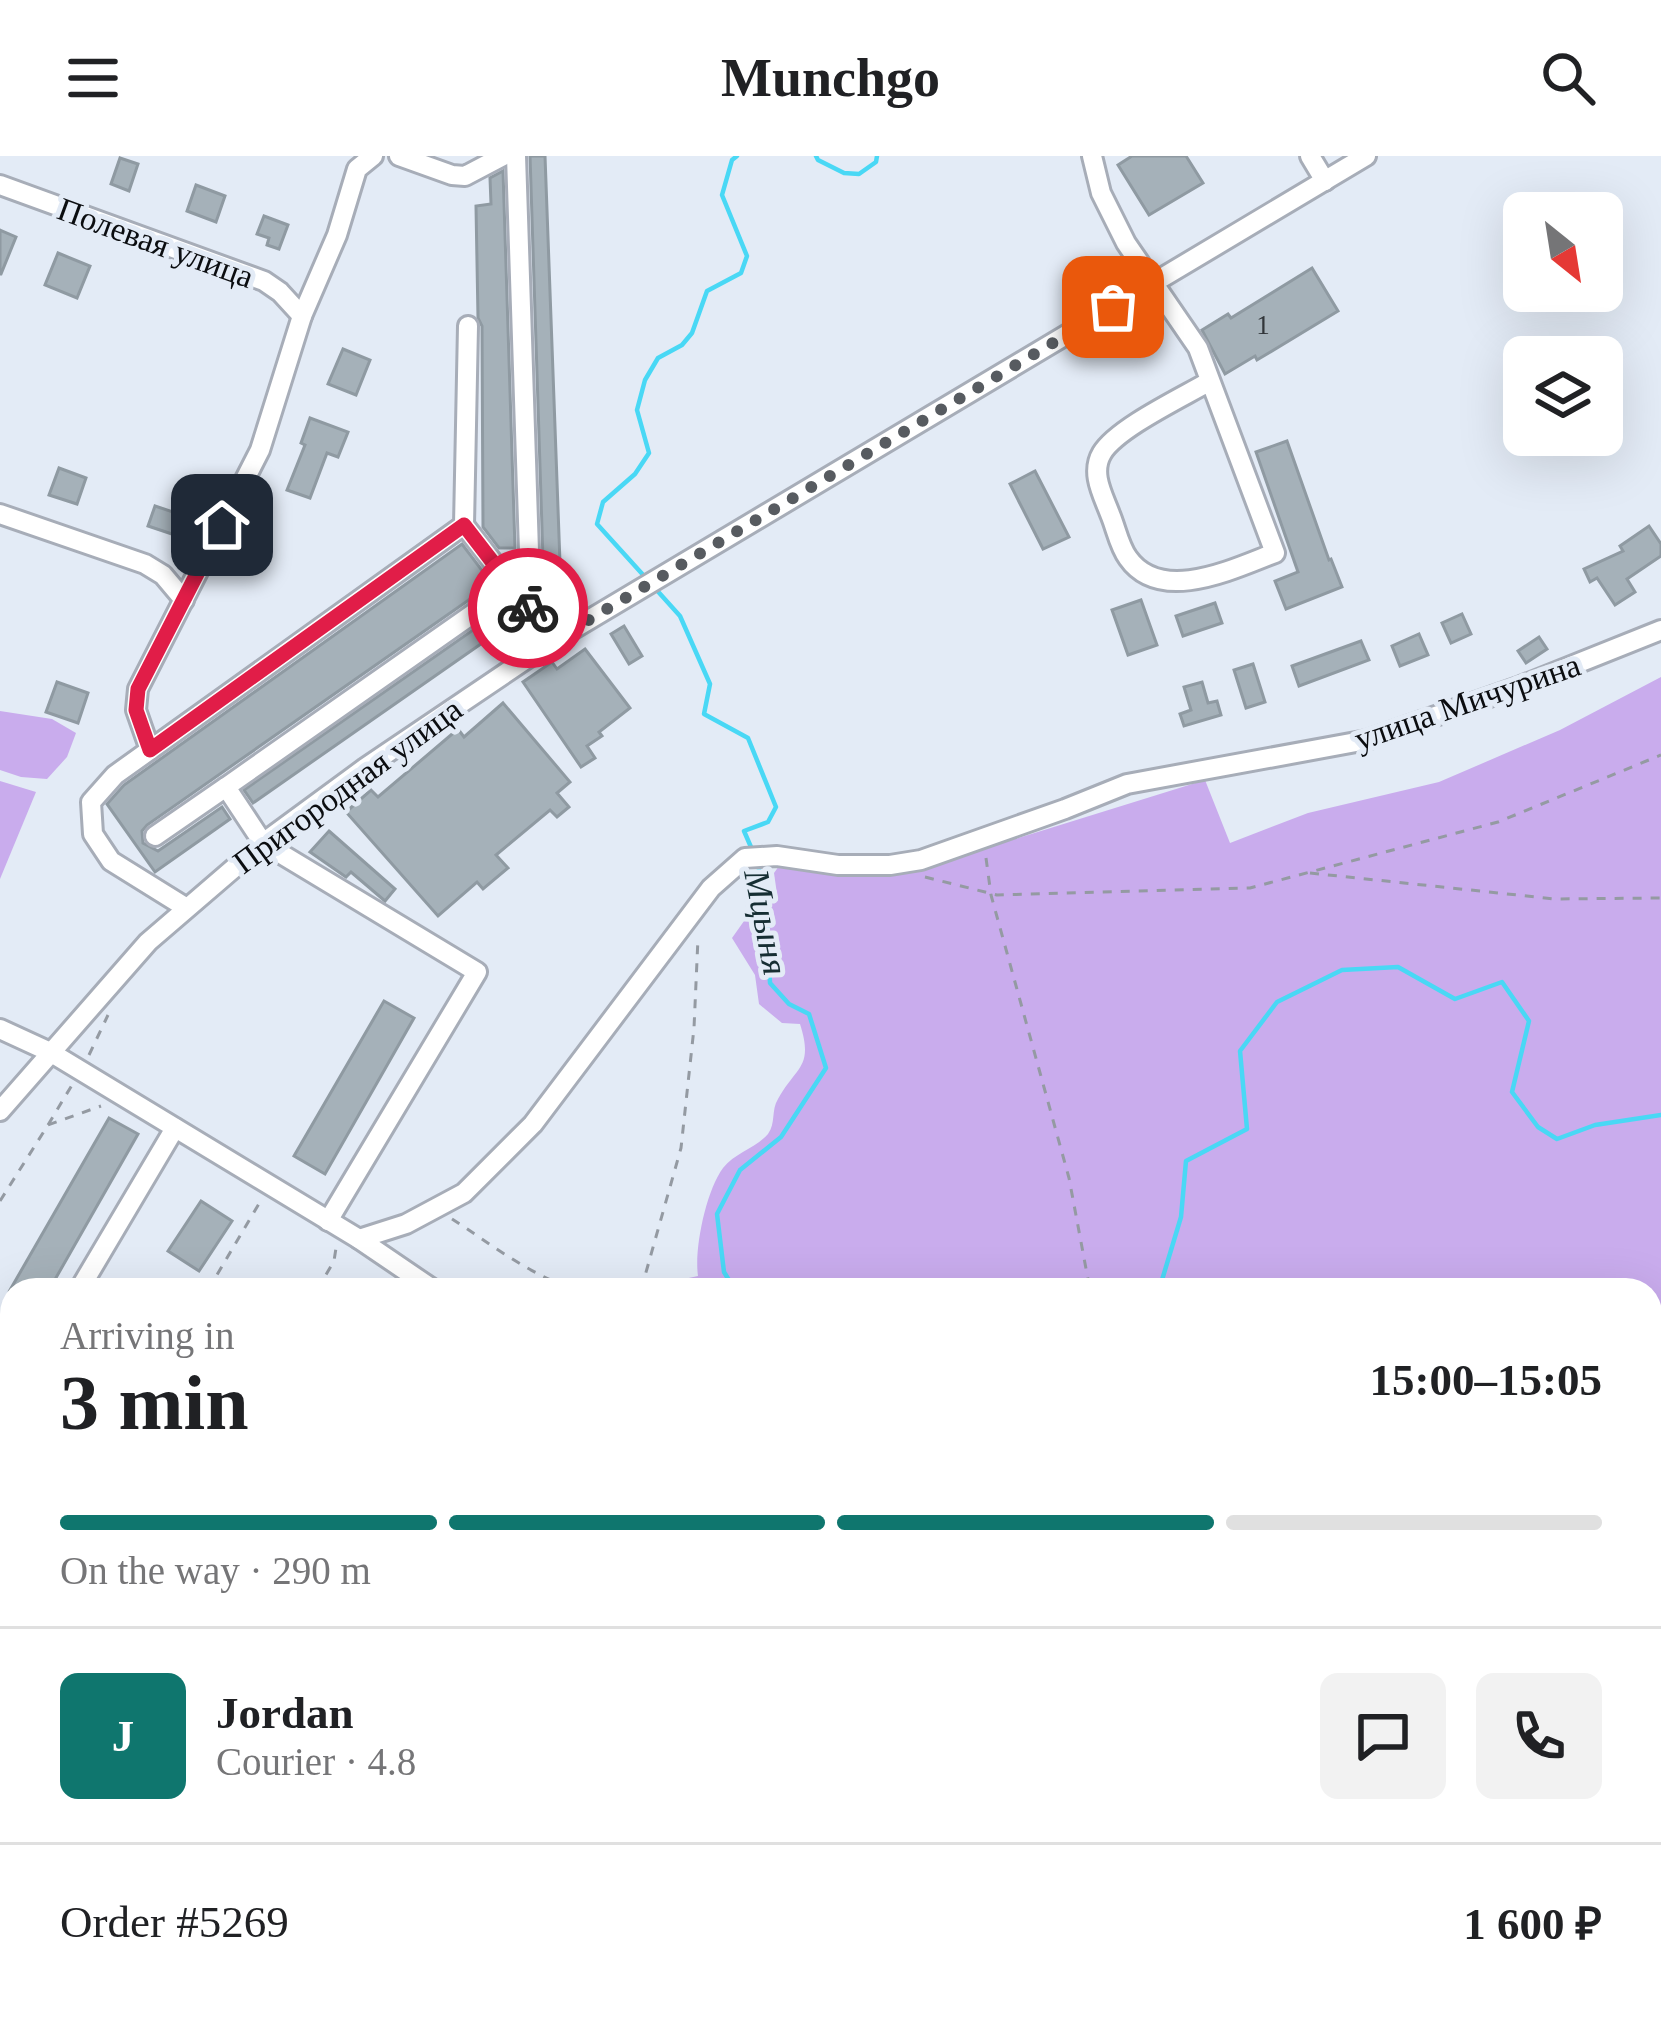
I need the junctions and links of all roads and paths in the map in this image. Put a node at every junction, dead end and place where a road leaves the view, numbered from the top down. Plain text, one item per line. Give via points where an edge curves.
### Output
1 (373, 156) edge
2 (399, 156) edge
3 (503, 156) edge
4 (516, 156) edge
5 (1092, 156) edge
6 (1310, 156) edge
7 (1366, 156) edge
8 (1325, 181) junction
9 (0, 184) edge
10 (1153, 283) junction
11 (302, 316) junction
12 (468, 326) dead end
13 (1210, 381) junction
14 (0, 514) edge
15 (464, 525) junction
16 (184, 600) junction
17 (484, 606) dead end
18 (531, 612) junction
19 (1661, 630) edge
20 (550, 643) junction
21 (150, 750) junction
22 (1661, 755) edge
23 (226, 787) junction
24 (154, 836) dead end
25 (983, 838) junction
26 (263, 843) junction
27 (890, 865) junction
28 (1306, 873) junction
29 (1661, 898) edge
30 (699, 904) junction
31 (185, 908) junction
32 (111, 1010) dead end
33 (0, 1029) edge
34 (50, 1052) junction
35 (81, 1071) junction
36 (125, 1098) junction
37 (0, 1111) edge
38 (47, 1125) junction
39 (175, 1128) junction
40 (270, 1185) junction
41 (0, 1201) edge
42 (436, 1208) junction
43 (334, 1224) junction
44 (358, 1239) junction
45 (86, 1278) edge
46 (215, 1278) edge
47 (324, 1278) edge
48 (416, 1278) edge
49 (552, 1278) edge
50 (644, 1278) edge
51 (1088, 1278) edge

1 - 11 street via 357,169
2 - 3 street via 465,176
4 - 18 street
5 - 10 street via 1101,193
6 - 8 street
7 - 8 street, Пригородная улица
8 - 10 street, Пригородная улица
9 - 11 street, Полевая улица via 264,281
10 - 13 street via 1198,348
10 - 20 street, Пригородная улица
11 - 16 street via 260,450
12 - 15 street
13 - 13 street via 1275,553 1206,579 1150,575 1128,559 1096,478 1099,457 1114,438
14 - 16 street via 145,564
15 - 18 street
15 - 21 street
16 - 21 street via 138,689 136,710
17 - 23 street
18 - 20 street
19 - 25 street, улица Мичурина via 1367,740 1127,784
20 - 26 street, Пригородная улица
21 - 31 street via 91,802 93,834 111,861
22 - 28 path via 1498,822
23 - 24 street
23 - 26 street
25 - 27 street, улица Мичурина
25 - 51 path
26 - 31 street, Пригородная улица
26 - 43 street via 477,972
27 - 28 path via 997,896 1250,888
27 - 30 street, улица Мичурина via 745,858
28 - 29 path via 1555,898
30 - 42 street via 533,1124 464,1193
30 - 50 path via 681,1148
31 - 34 street, Пригородная улица
32 - 35 path
33 - 34 street
34 - 35 street
34 - 37 street, Пригородная улица
35 - 36 street
35 - 38 path
36 - 38 path
36 - 39 street
38 - 41 path
39 - 40 street
39 - 45 street
40 - 43 street
40 - 46 path
42 - 44 street
42 - 49 path
43 - 44 street
43 - 47 path via 334,1261
44 - 48 street

